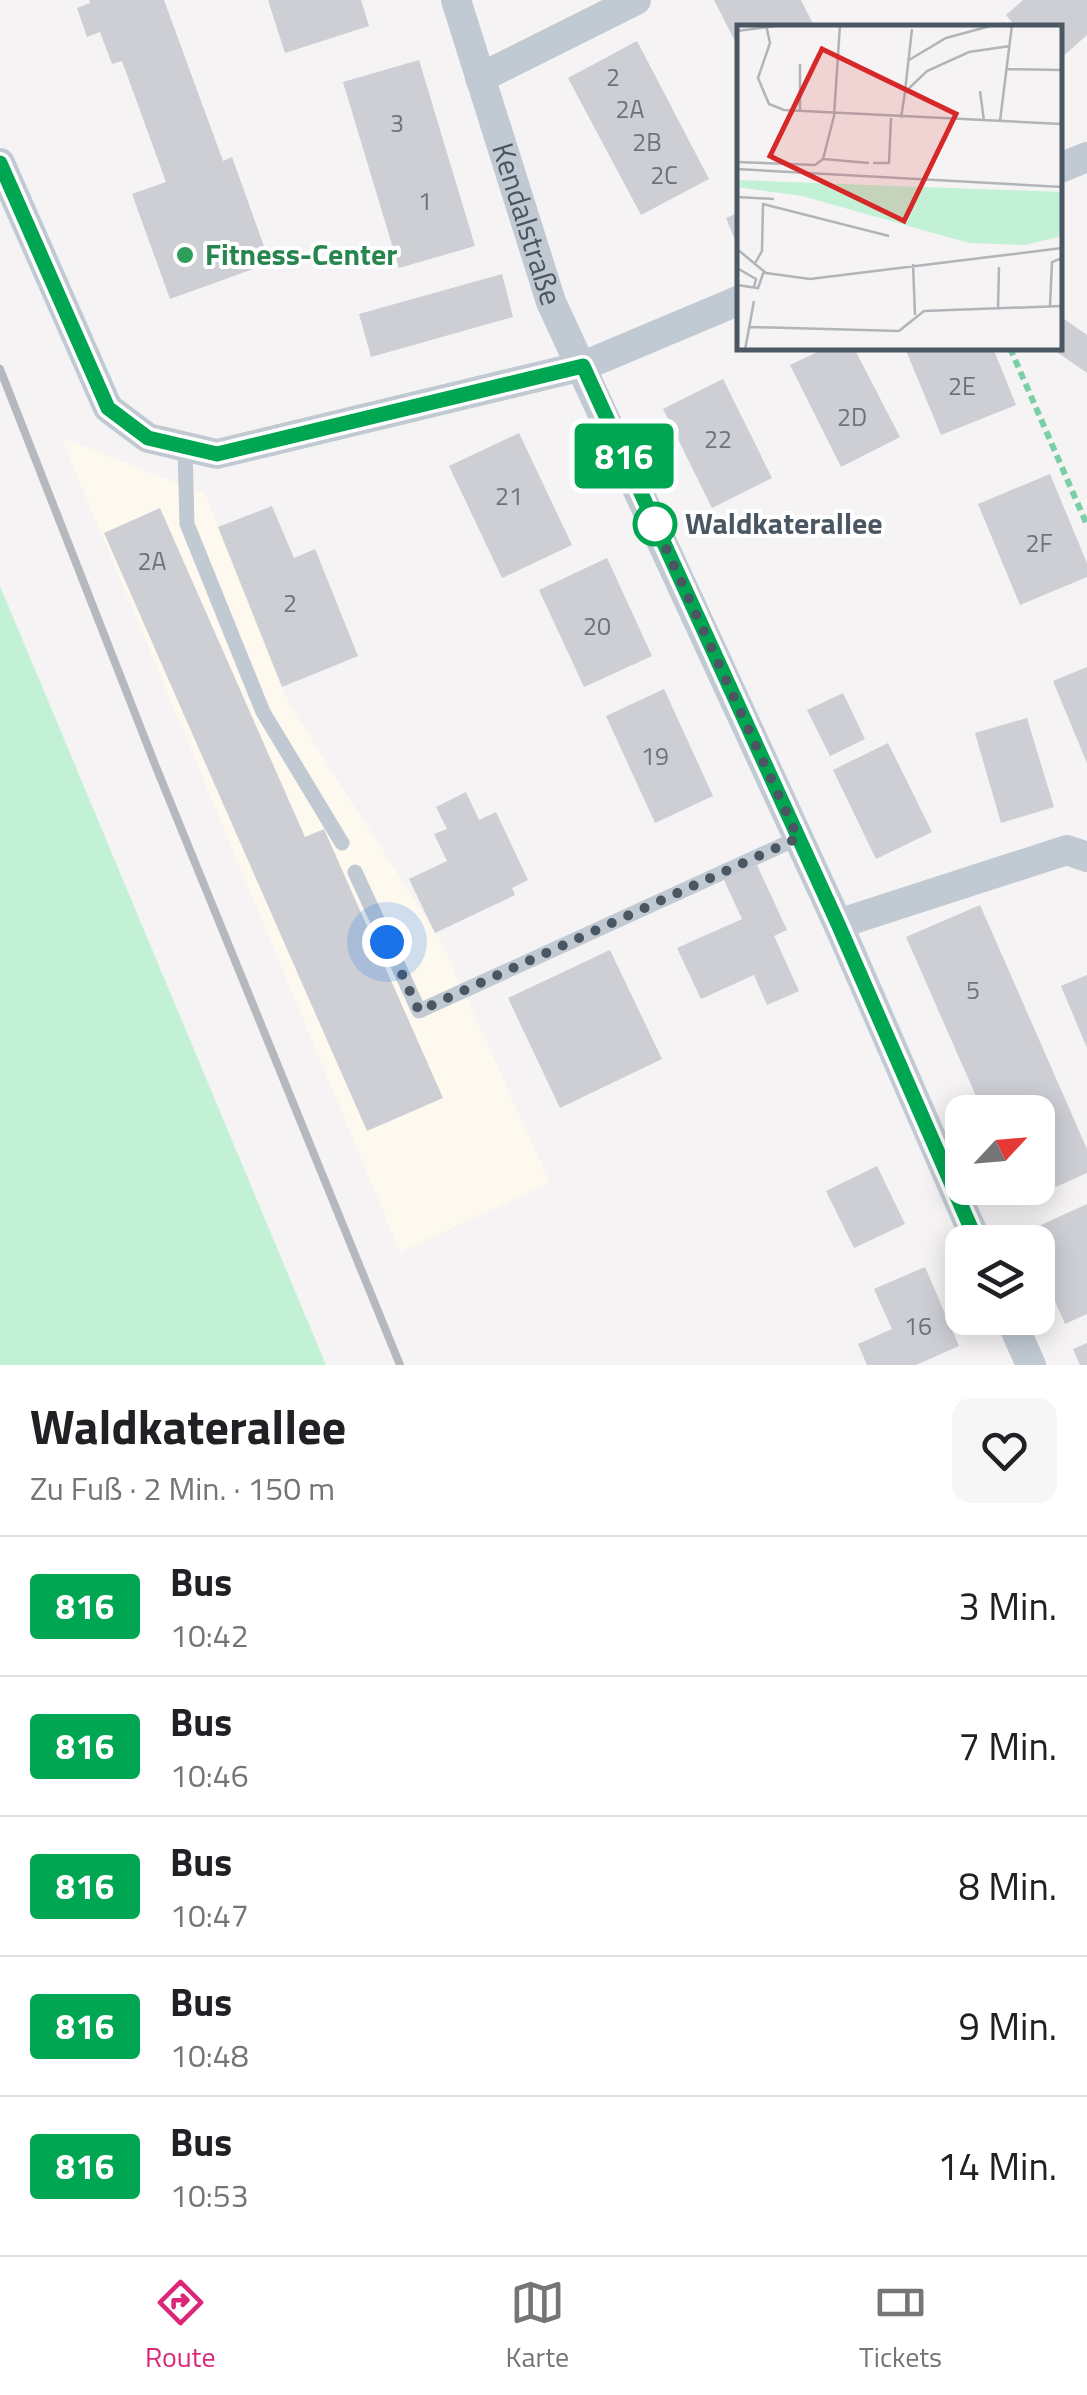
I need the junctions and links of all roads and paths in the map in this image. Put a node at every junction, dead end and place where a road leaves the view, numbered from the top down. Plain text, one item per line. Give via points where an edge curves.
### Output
1 (456, 0) edge
2 (636, 0) edge
3 (480, 78) junction
4 (1087, 157) edge
5 (0, 163) edge
6 (1062, 167) edge
7 (737, 301) edge
8 (1011, 350) edge
9 (583, 366) junction
10 (185, 448) junction
11 (1087, 525) edge
12 (798, 838) junction
13 (342, 843) dead end
14 (1080, 850) edge
15 (355, 872) dead end
16 (838, 924) junction
17 (970, 1225) edge
18 (1018, 1335) edge
19 (1031, 1365) edge

1 - 3 street, Kendalstraße
2 - 3 street
3 - 9 street, Kendalstraße via 551,302
4 - 6 street
5 - 10 street via 108,408 148,438
7 - 9 street
8 - 11 path
9 - 10 street via 217,454
9 - 12 street, Kendalstraße
10 - 13 lane via 187,524 263,712
12 - 15 lane via 419,1011
12 - 16 street, Kendalstraße
14 - 16 street
16 - 17 street, Kendalstraße
18 - 19 street

